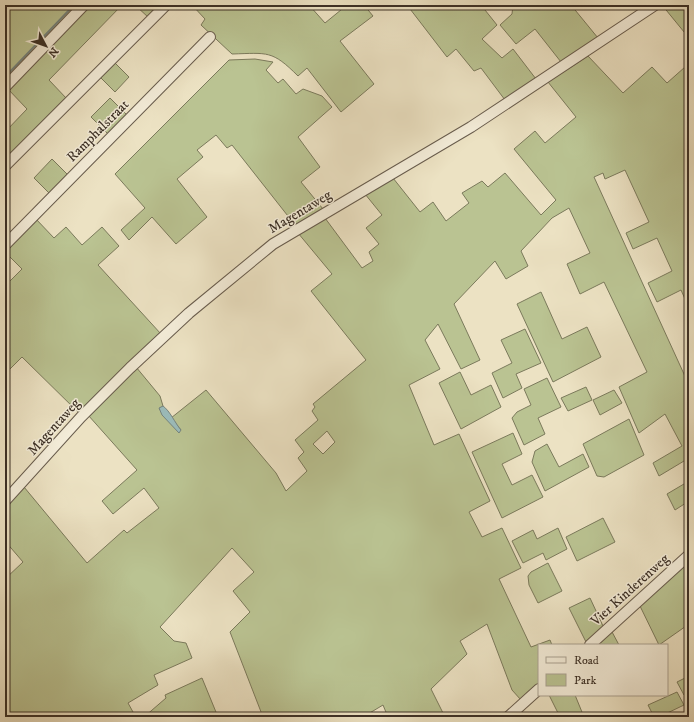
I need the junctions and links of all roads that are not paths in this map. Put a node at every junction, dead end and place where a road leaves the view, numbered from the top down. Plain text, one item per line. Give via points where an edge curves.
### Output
1 (84, 5) edge
2 (166, 5) edge
3 (655, 5) edge
4 (210, 37) dead end
5 (5, 87) edge
6 (5, 166) edge
7 (5, 244) edge
8 (5, 501) edge
9 (689, 555) edge
10 (591, 644) edge
11 (538, 690) edge
12 (508, 717) edge

1 - 5 street
2 - 6 street
3 - 8 street, Magentaweg via 472,127 273,244 189,314 130,368 81,417
4 - 7 street, Ramphalstraat
9 - 10 street, Vier Kinderenweg
11 - 12 street

